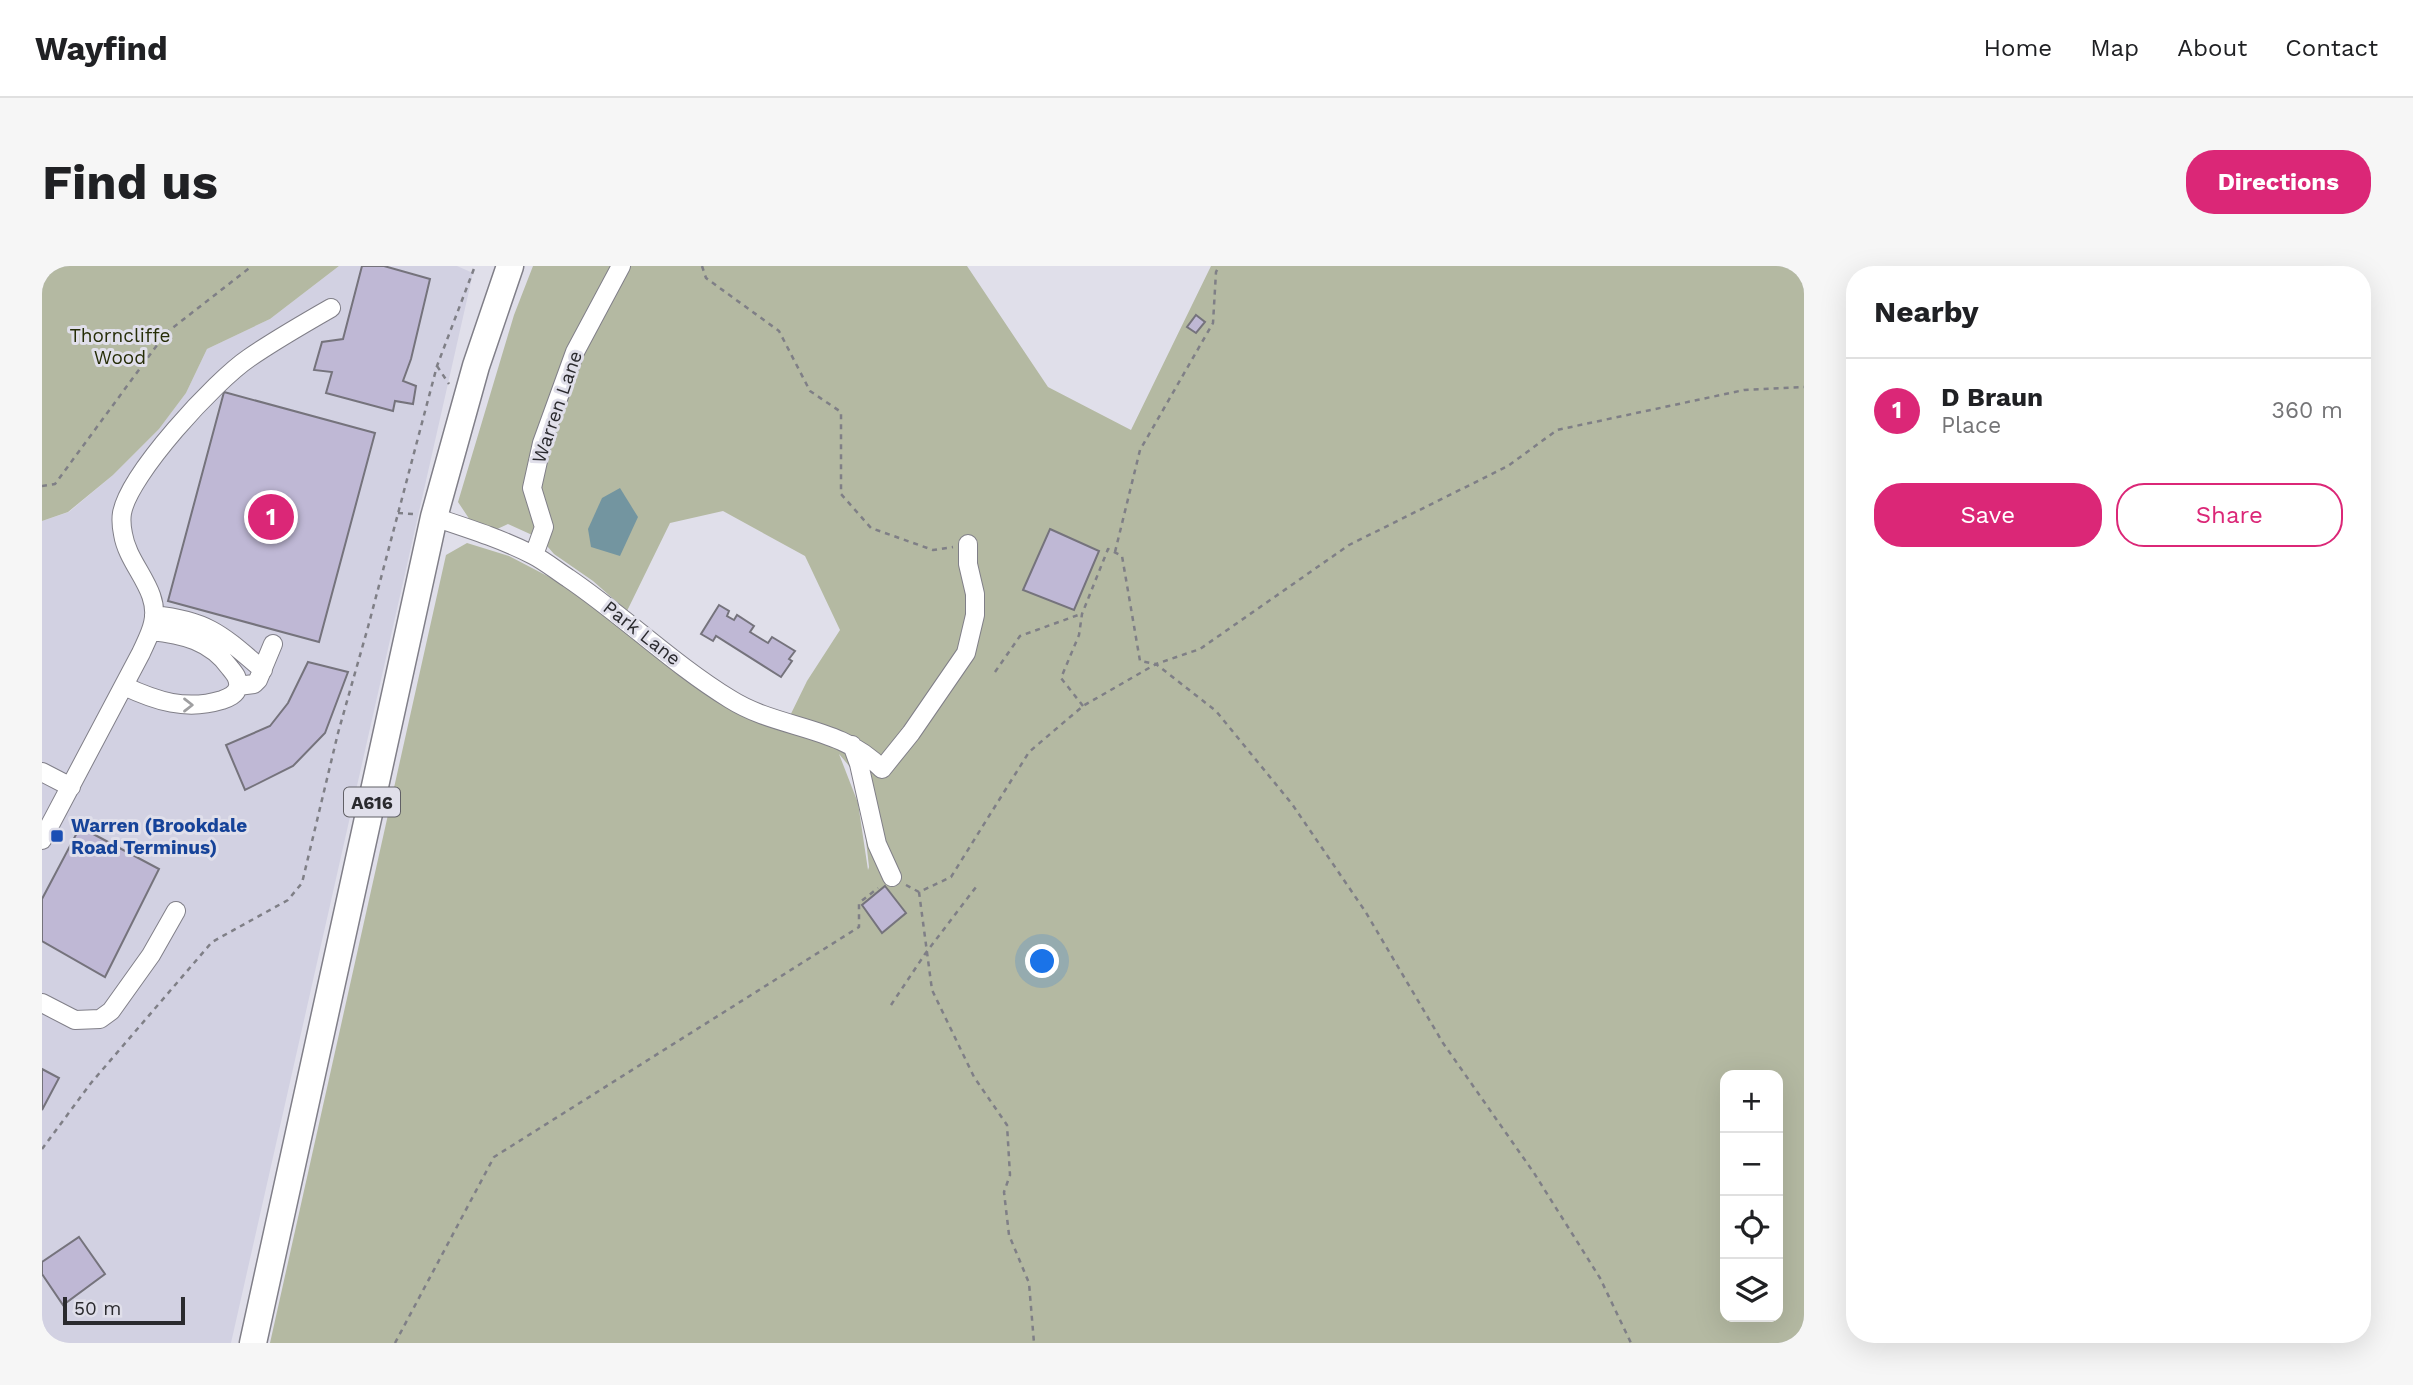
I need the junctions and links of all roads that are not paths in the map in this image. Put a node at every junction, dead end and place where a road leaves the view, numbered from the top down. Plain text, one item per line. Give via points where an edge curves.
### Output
1 (510, 266) edge
2 (621, 266) edge
3 (331, 308) dead end
4 (434, 517) junction
5 (968, 544) road end
6 (534, 555) junction
7 (152, 623) junction
8 (273, 644) dead end
9 (263, 670) junction
10 (124, 686) junction
11 (238, 686) junction
12 (852, 745) junction
13 (42, 772) edge
14 (71, 787) junction
15 (42, 840) edge
16 (892, 877) road end
17 (176, 911) dead end
18 (42, 1003) edge
19 (253, 1343) edge

1 - 4 highway, A616 via 476,366
2 - 6 street, Warren Lane via 575,352 542,443 532,488 544,527
3 - 7 street via 247,359 165,441 133,485 122,513 123,534 152,595
4 - 6 street, Park Lane
4 - 19 highway, A616
5 - 12 street, Park Lane via 975,615 966,653 882,769
6 - 12 street, Park Lane via 730,700
7 - 9 street via 177,617 204,625
7 - 10 street
7 - 11 street via 206,645 227,664
8 - 9 street
9 - 11 street via 254,684
10 -> 11 street via 154,701 177,705 199,705 231,696
10 - 14 street
12 - 16 street via 877,844
13 - 14 street
14 - 15 street
17 - 18 street via 151,956 111,1011 100,1019 75,1020

